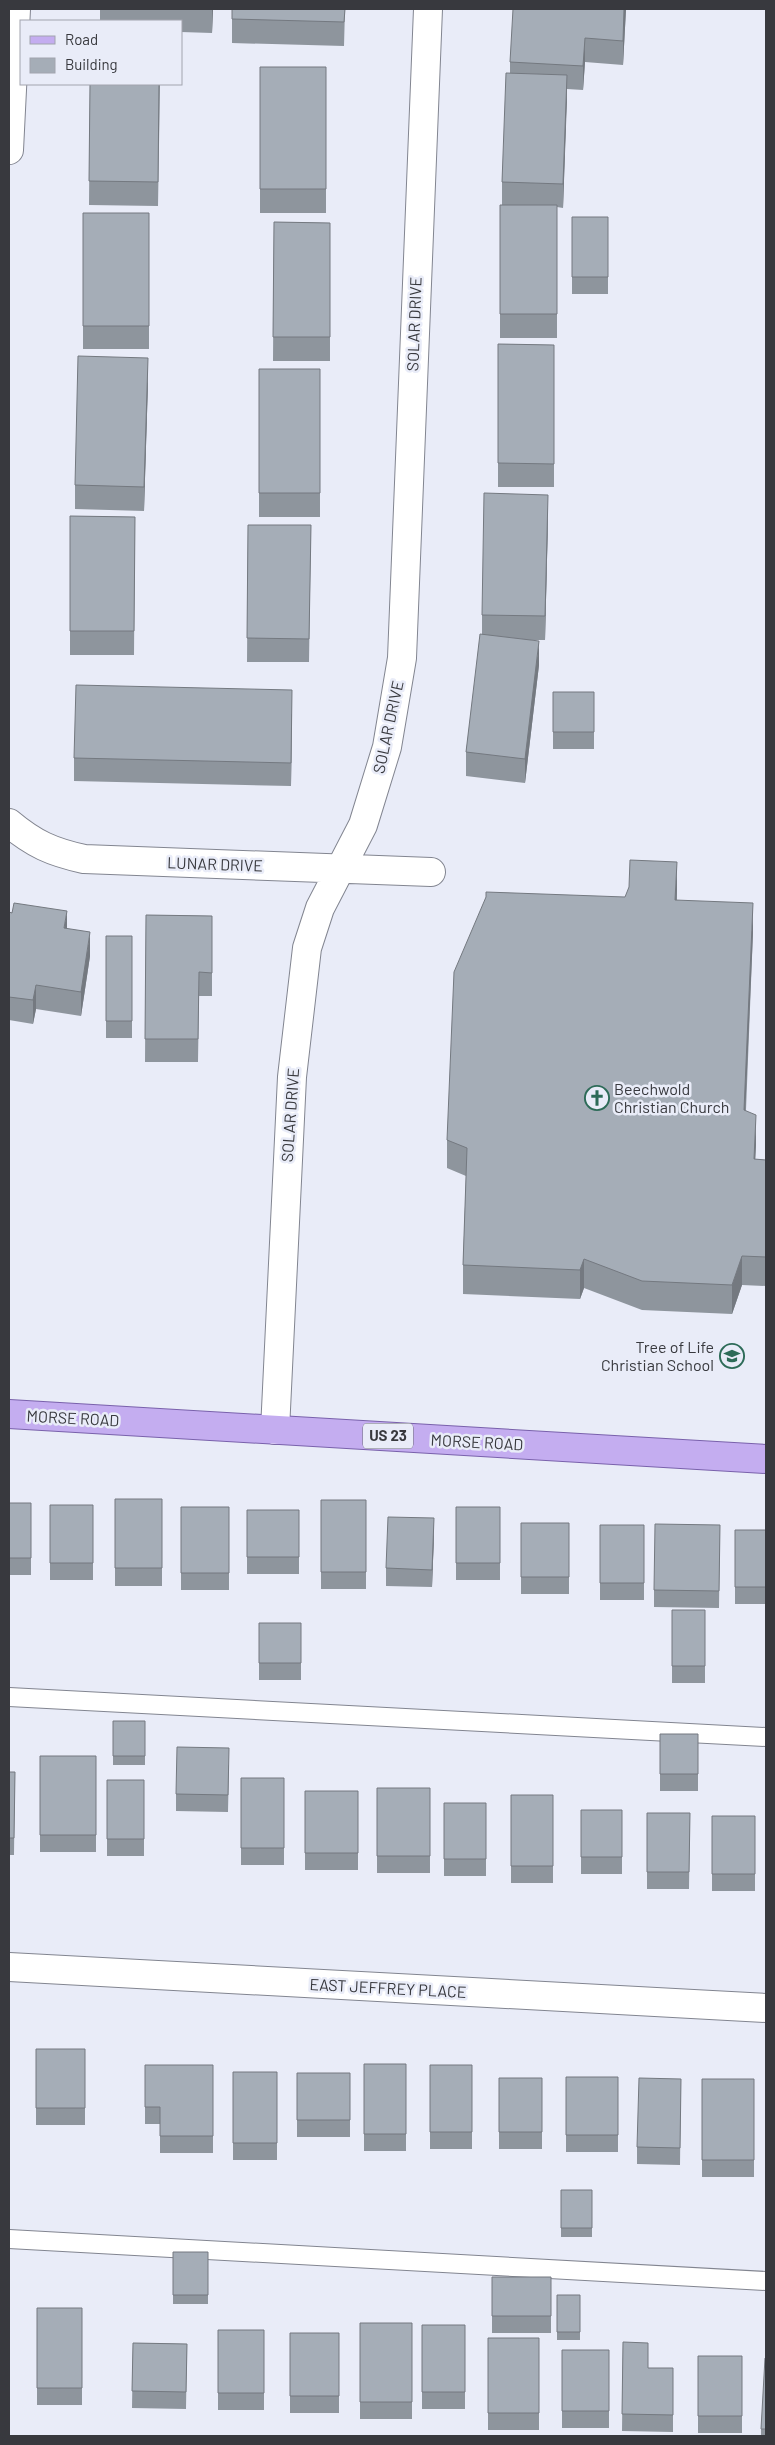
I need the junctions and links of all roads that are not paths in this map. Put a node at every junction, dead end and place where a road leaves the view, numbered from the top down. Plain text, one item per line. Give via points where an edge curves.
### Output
1 (16, 9) edge
2 (428, 9) edge
3 (9, 150) edge
4 (9, 823) edge
5 (340, 868) junction
6 (431, 872) dead end
7 (9, 1414) edge
8 (275, 1430) junction
9 (766, 1459) edge
10 (9, 1697) edge
11 (766, 1737) edge
12 (9, 1967) edge
13 (766, 2008) edge
14 (9, 2239) edge
15 (766, 2281) edge

1 - 3 street
2 - 5 street, SOLAR DRIVE via 402,658 387,747 363,825
4 - 5 street, LUNAR DRIVE via 29,840 55,853 84,859
5 - 6 street, LUNAR DRIVE
5 - 8 street, SOLAR DRIVE via 320,908 307,948 292,1077
7 - 8 main road, MORSE ROAD / US 23
8 - 9 main road, MORSE ROAD / US 23
10 - 11 lane
12 - 13 street, EAST JEFFREY PLACE
14 - 15 lane

